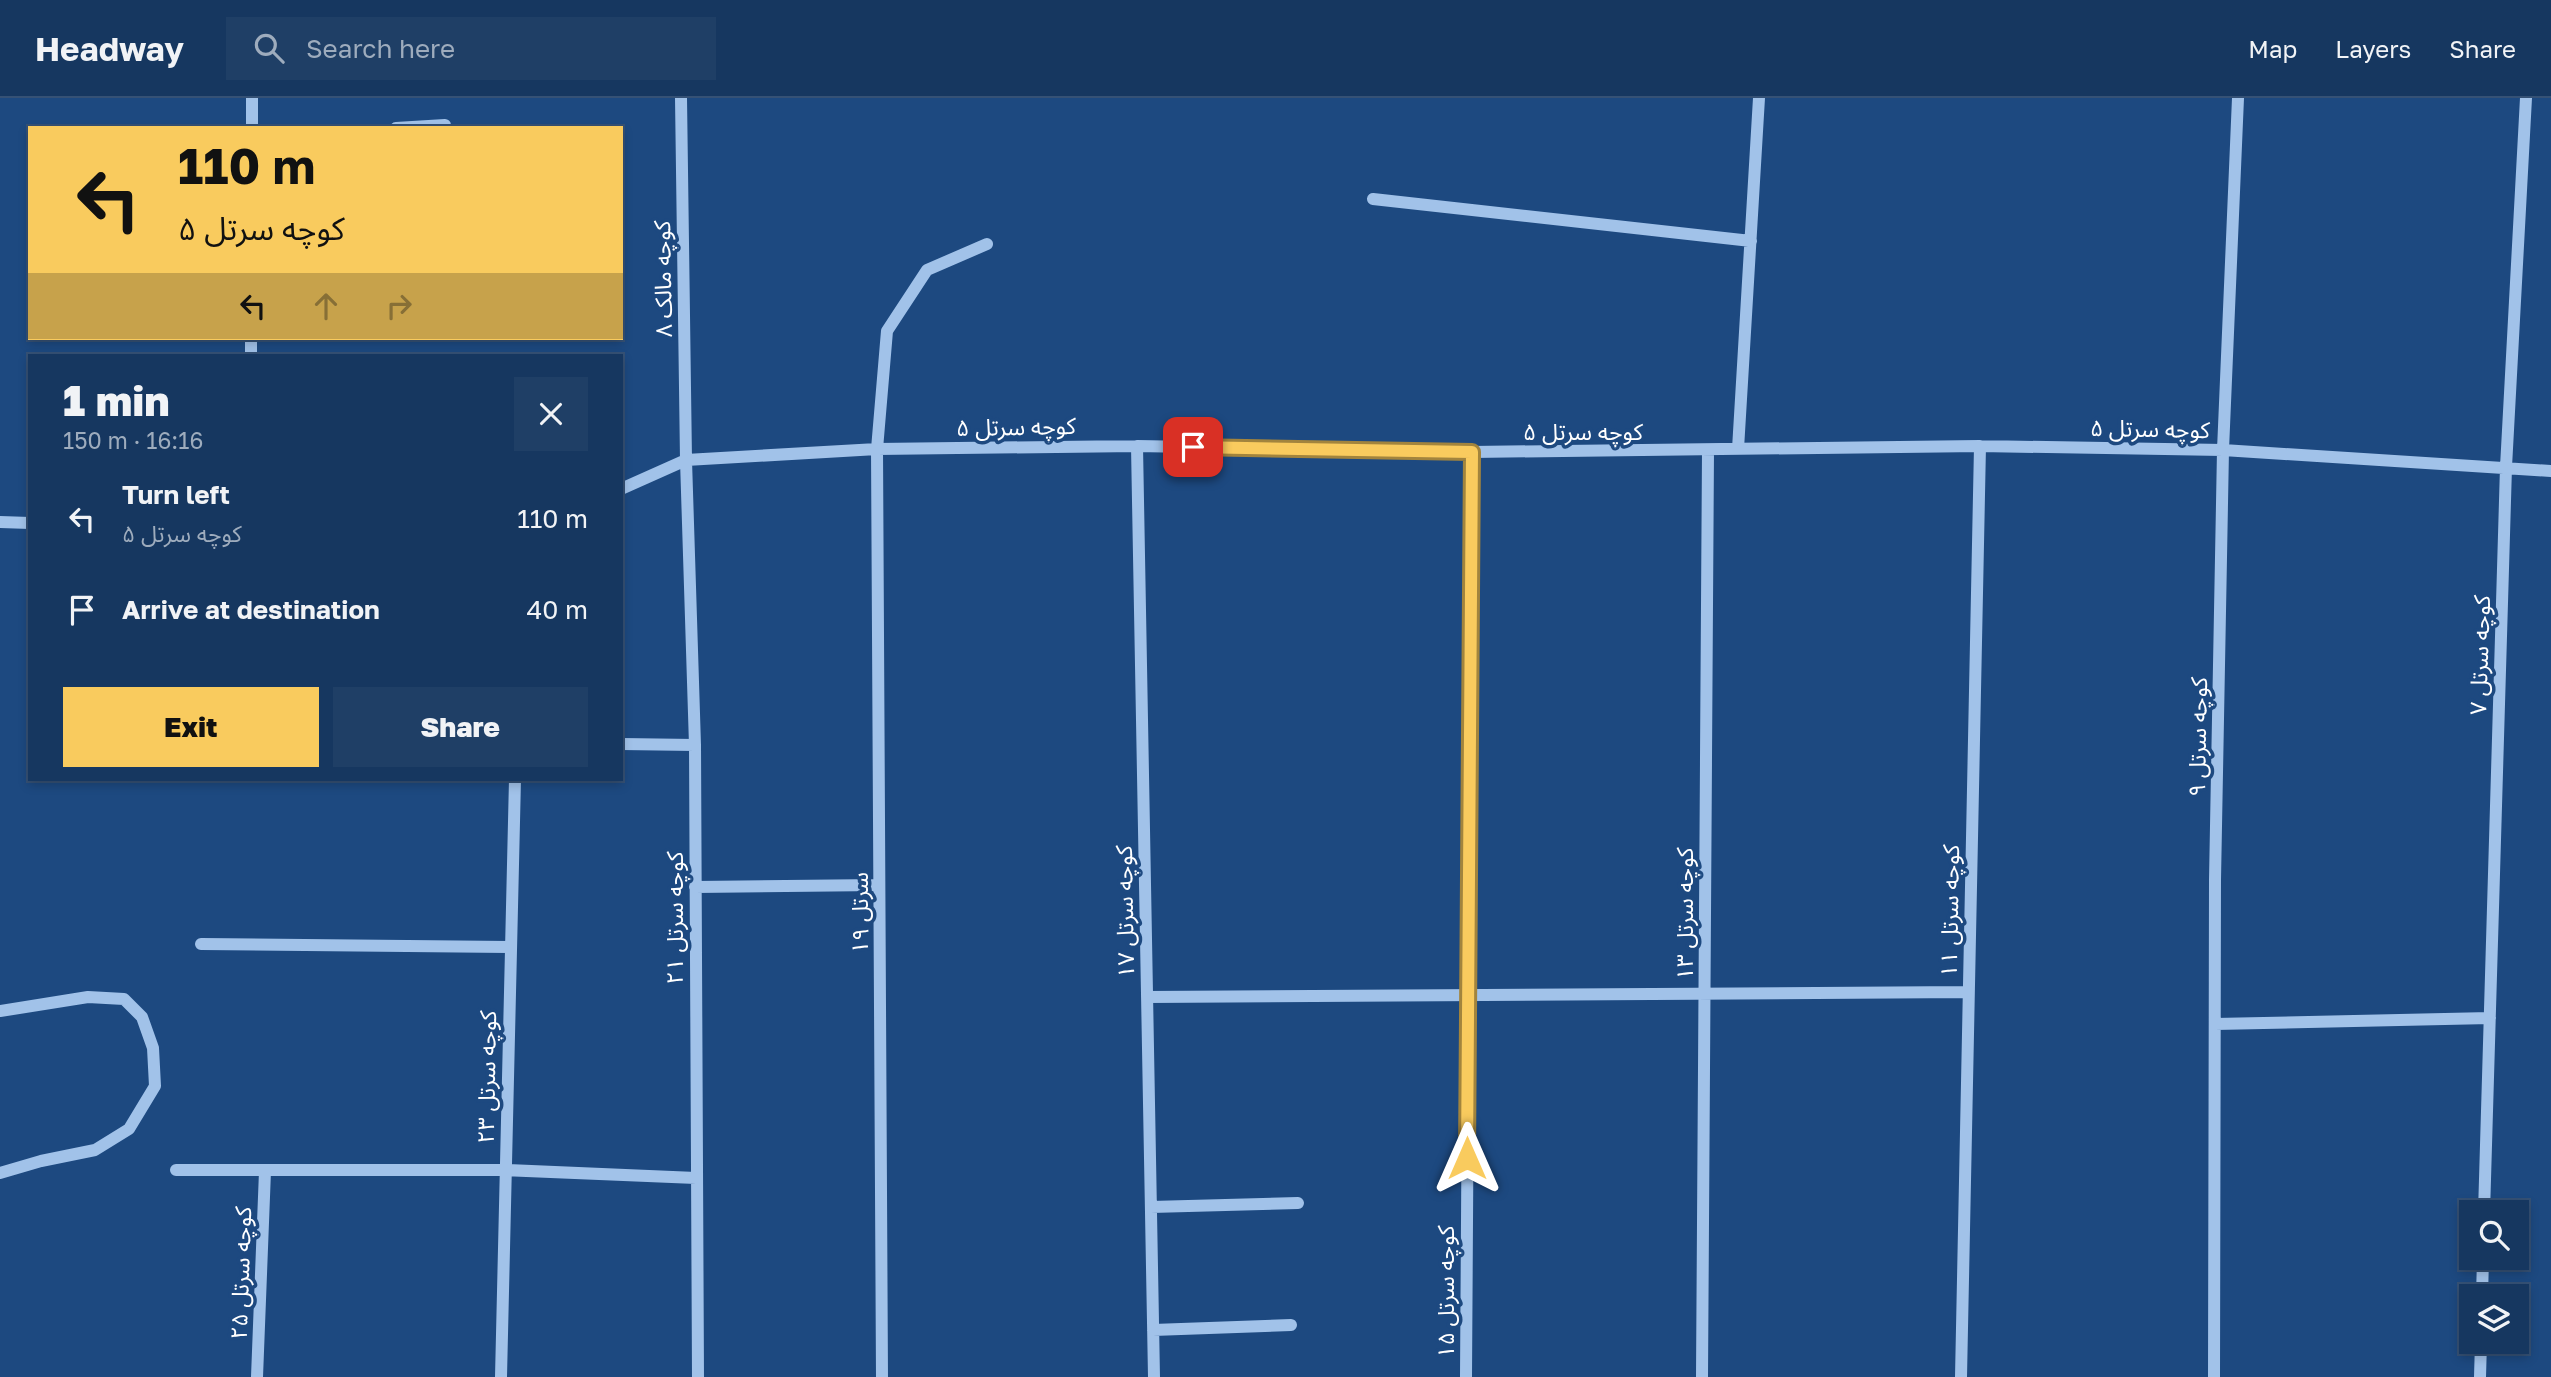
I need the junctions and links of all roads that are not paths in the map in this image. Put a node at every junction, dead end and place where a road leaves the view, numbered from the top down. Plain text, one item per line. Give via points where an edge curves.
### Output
1 (252, 98) edge
2 (681, 98) edge
3 (1759, 98) edge
4 (2238, 98) edge
5 (2526, 98) edge
6 (445, 125) dead end
7 (252, 126) edge
8 (429, 126) edge
9 (1373, 199) dead end
10 (1751, 241) junction
11 (987, 244) dead end
12 (1137, 446) junction
13 (1980, 446) junction
14 (877, 449) junction
15 (1738, 449) junction
16 (2223, 450) junction
17 (1708, 451) junction
18 (1472, 452) junction
19 (686, 460) junction
20 (2506, 467) junction
21 (2551, 471) edge
22 (623, 488) edge
23 (0, 522) edge
24 (28, 523) edge
25 (623, 744) edge
26 (695, 745) junction
27 (515, 781) edge
28 (879, 885) junction
29 (695, 887) junction
30 (201, 944) dead end
31 (509, 947) junction
32 (1968, 992) junction
33 (1704, 993) junction
34 (1468, 994) junction
35 (1147, 997) junction
36 (0, 1011) edge
37 (2490, 1018) junction
38 (2215, 1024) junction
39 (176, 1170) dead end
40 (505, 1170) junction
41 (265, 1171) junction
42 (0, 1173) edge
43 (695, 1178) junction
44 (2484, 1200) edge
45 (1298, 1203) dead end
46 (1151, 1207) junction
47 (1291, 1325) dead end
48 (1153, 1330) junction
49 (2481, 1354) edge
50 (257, 1377) edge
51 (501, 1377) edge
52 (698, 1377) edge
53 (883, 1377) edge
54 (1154, 1377) edge
55 (1466, 1377) edge
56 (1702, 1377) edge
57 (1961, 1377) edge
58 (2214, 1377) edge
59 (2480, 1377) edge

1 - 7 street
2 - 19 street, کوچه مالک ۸
3 - 10 street
4 - 16 street, کوچه سرتل ۹
5 - 20 street, کوچه سرتل ۷
6 - 8 street
9 - 10 street
10 - 15 street
11 - 14 street, سرتل ۱۹ via 927,270 887,331
12 - 14 street, کوچه سرتل ۵
12 - 18 street, کوچه سرتل ۵
12 - 35 street, کوچه سرتل ۱۷
13 - 15 street, کوچه سرتل ۵
13 - 16 street, کوچه سرتل ۵
13 - 32 street, کوچه سرتل ۱۱
14 - 19 street, کوچه سرتل ۵
14 - 28 street, سرتل ۱۹
15 - 17 street, کوچه سرتل ۵
16 - 20 street, کوچه سرتل ۵
16 - 38 street, کوچه سرتل ۹
17 - 18 street, کوچه سرتل ۵
17 - 33 street, کوچه سرتل ۱۳
18 - 34 street, کوچه سرتل ۱۵
19 - 22 street, کوچه سرتل ۵
19 - 26 street, کوچه سرتل ۲۱
20 - 21 street, کوچه سرتل ۵
20 - 37 street, کوچه سرتل ۷
23 - 24 street
25 - 26 street
26 - 29 street, کوچه سرتل ۲۱
27 - 31 street, کوچه سرتل ۲۳
28 - 29 street
28 - 53 street, سرتل ۱۹
29 - 43 street, کوچه سرتل ۲۱
30 - 31 street
31 - 40 street, کوچه سرتل ۲۳
32 - 33 street
32 - 57 street, کوچه سرتل ۱۱
33 - 34 street
33 - 56 street, کوچه سرتل ۱۳
34 - 35 street
34 - 55 street, کوچه سرتل ۱۵
35 - 46 street, کوچه سرتل ۱۷
36 - 42 street via 88,997 124,999 142,1017 153,1048 155,1086 129,1129 95,1150
37 - 38 street
37 - 44 street, کوچه سرتل ۷
38 - 58 street, کوچه سرتل ۹
39 - 41 street
40 - 41 street
40 - 43 street
40 - 51 street, کوچه سرتل ۲۳
41 - 50 street, کوچه سرتل ۲۵
43 - 52 street, کوچه سرتل ۲۱
45 - 46 street
46 - 48 street, کوچه سرتل ۱۷
47 - 48 street
48 - 54 street, کوچه سرتل ۱۷
49 - 59 street

